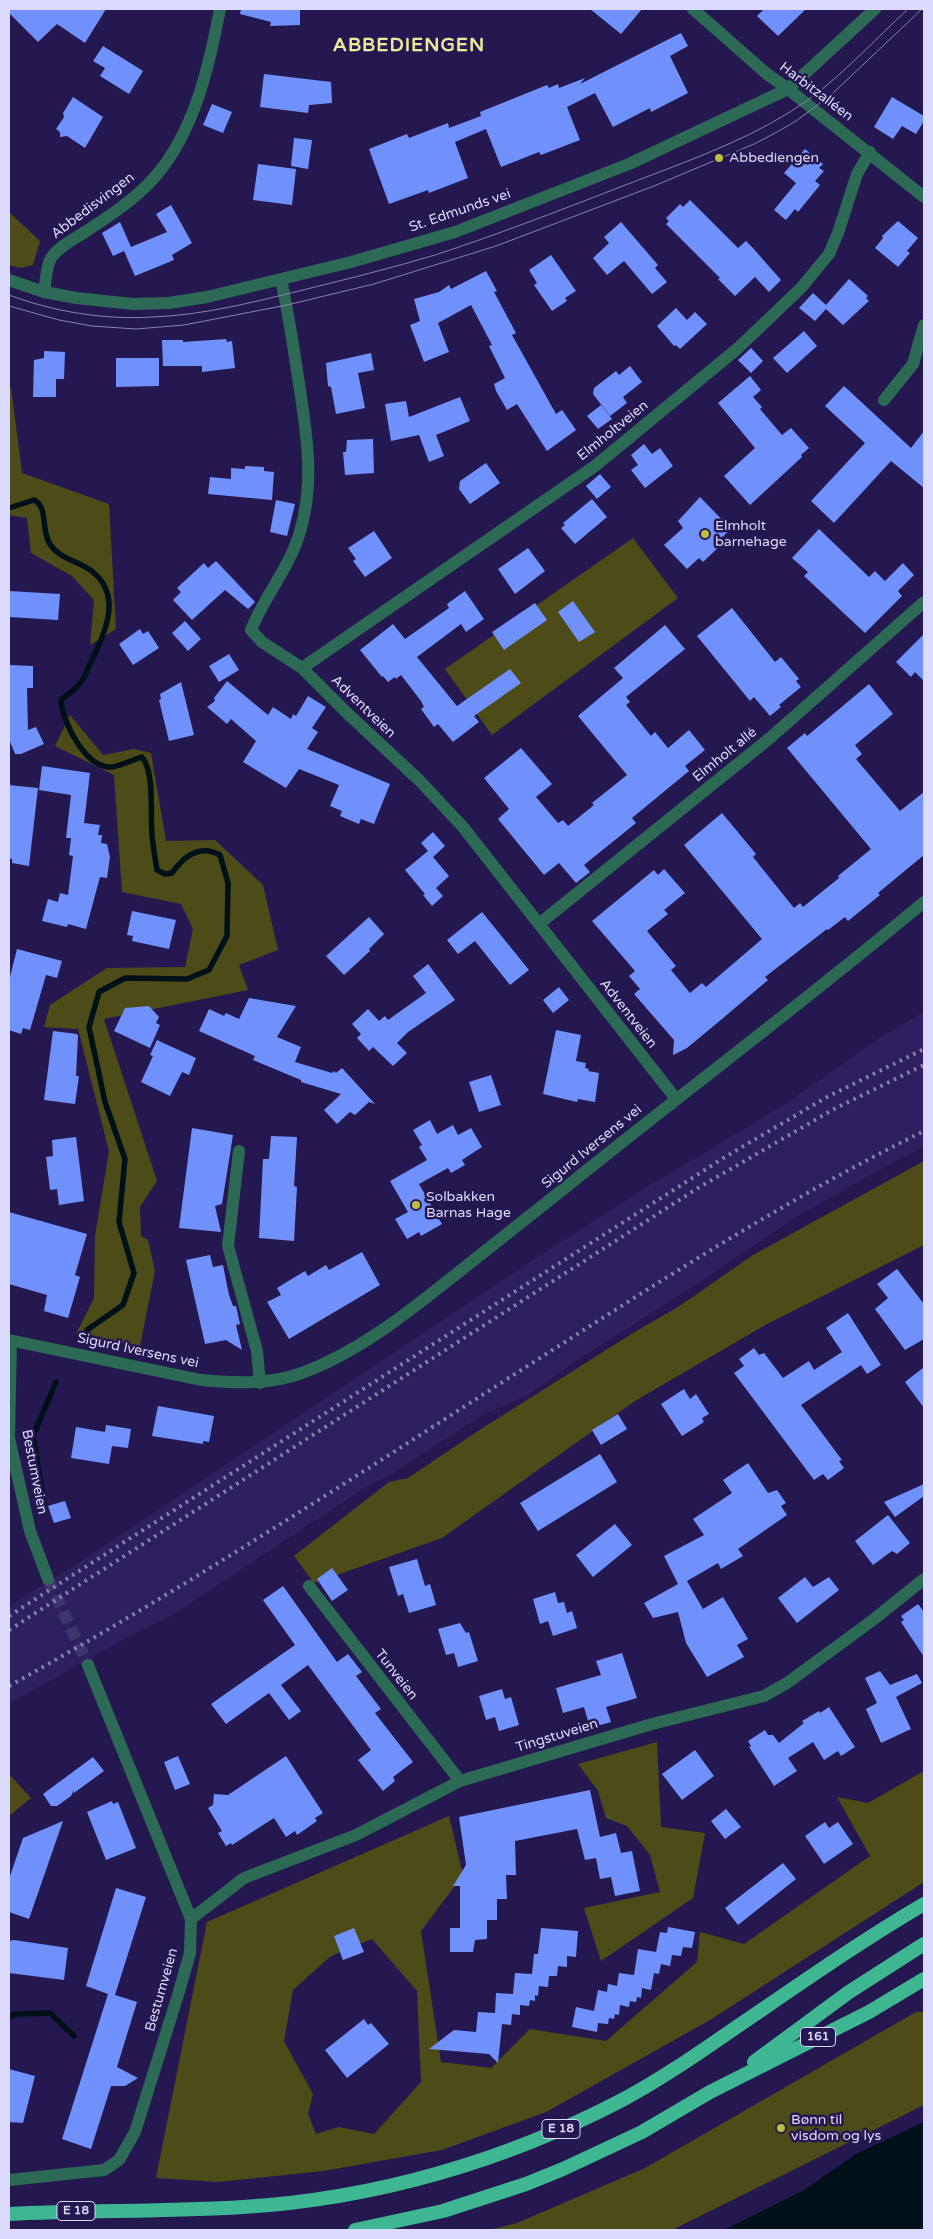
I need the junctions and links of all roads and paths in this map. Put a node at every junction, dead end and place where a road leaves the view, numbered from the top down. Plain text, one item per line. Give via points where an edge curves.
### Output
1 (220, 9) edge
2 (693, 9) edge
3 (875, 9) edge
4 (788, 89) junction
5 (870, 152) junction
6 (924, 196) edge
7 (282, 279) junction
8 (9, 280) edge
9 (44, 292) junction
10 (924, 325) edge
11 (884, 400) dead end
12 (924, 602) edge
13 (302, 668) junction
14 (924, 902) edge
15 (539, 924) junction
16 (676, 1099) junction
17 (239, 1151) dead end
18 (10, 1341) edge
19 (260, 1383) junction
20 (48, 1579) tunnel mouth
21 (924, 1579) edge
22 (309, 1586) dead end
23 (88, 1666) tunnel mouth
24 (460, 1781) junction
25 (924, 1904) edge
26 (191, 1919) junction
27 (924, 1944) edge
28 (924, 1979) edge
29 (710, 2092) junction
30 (9, 2180) edge
31 (9, 2214) edge
32 (355, 2230) edge

1 - 9 street, Abbedisvingen via 207,70 196,102 166,162 128,202 51,258
2 - 4 street, Harbitzalléen
3 - 4 street, St. Edmunds vei
4 - 5 street, Harbitzalléen
4 - 7 street, St. Edmunds vei via 629,164 455,232
5 - 6 street, Harbitzalléen
5 - 13 street, Elmholtveien via 857,174 829,254 801,288 737,349 595,466
7 - 9 street, St. Edmunds vei via 207,297 160,303 124,304
7 - 13 street, Adventveien via 307,432 309,483 305,512 289,561 251,630 262,642
8 - 9 street, St. Edmunds vei
10 - 11 street via 913,364
12 - 15 street, Elmholt allé via 770,738
13 - 15 street, Adventveien via 419,780 463,827
14 - 16 street, Sigurd Iversens vei via 842,971
15 - 16 street, Adventveien
16 - 19 street, Sigurd Iversens vei via 404,1316 353,1349 301,1374
17 - 19 street via 228,1246 257,1352
18 - 19 street, Sigurd Iversens vei via 201,1380
18 - 20 street, Bestumveien via 9,1438 30,1530
21 - 24 street, Tingstuveien via 810,1666 764,1696 643,1726
22 - 24 street, Tunveien
23 - 26 street, Bestumveien
24 - 26 street, Tingstuveien via 356,1835 244,1878
25 - 31 highway, E 18 via 624,2099 544,2136 472,2163 355,2193 276,2204
26 - 30 street, Bestumveien via 190,1953 178,1995 135,2132 119,2160 104,2170
27 - 29 highway via 849,1992
28 - 29 highway, 161 via 869,2012
29 - 32 highway via 610,2148 526,2184 443,2211

